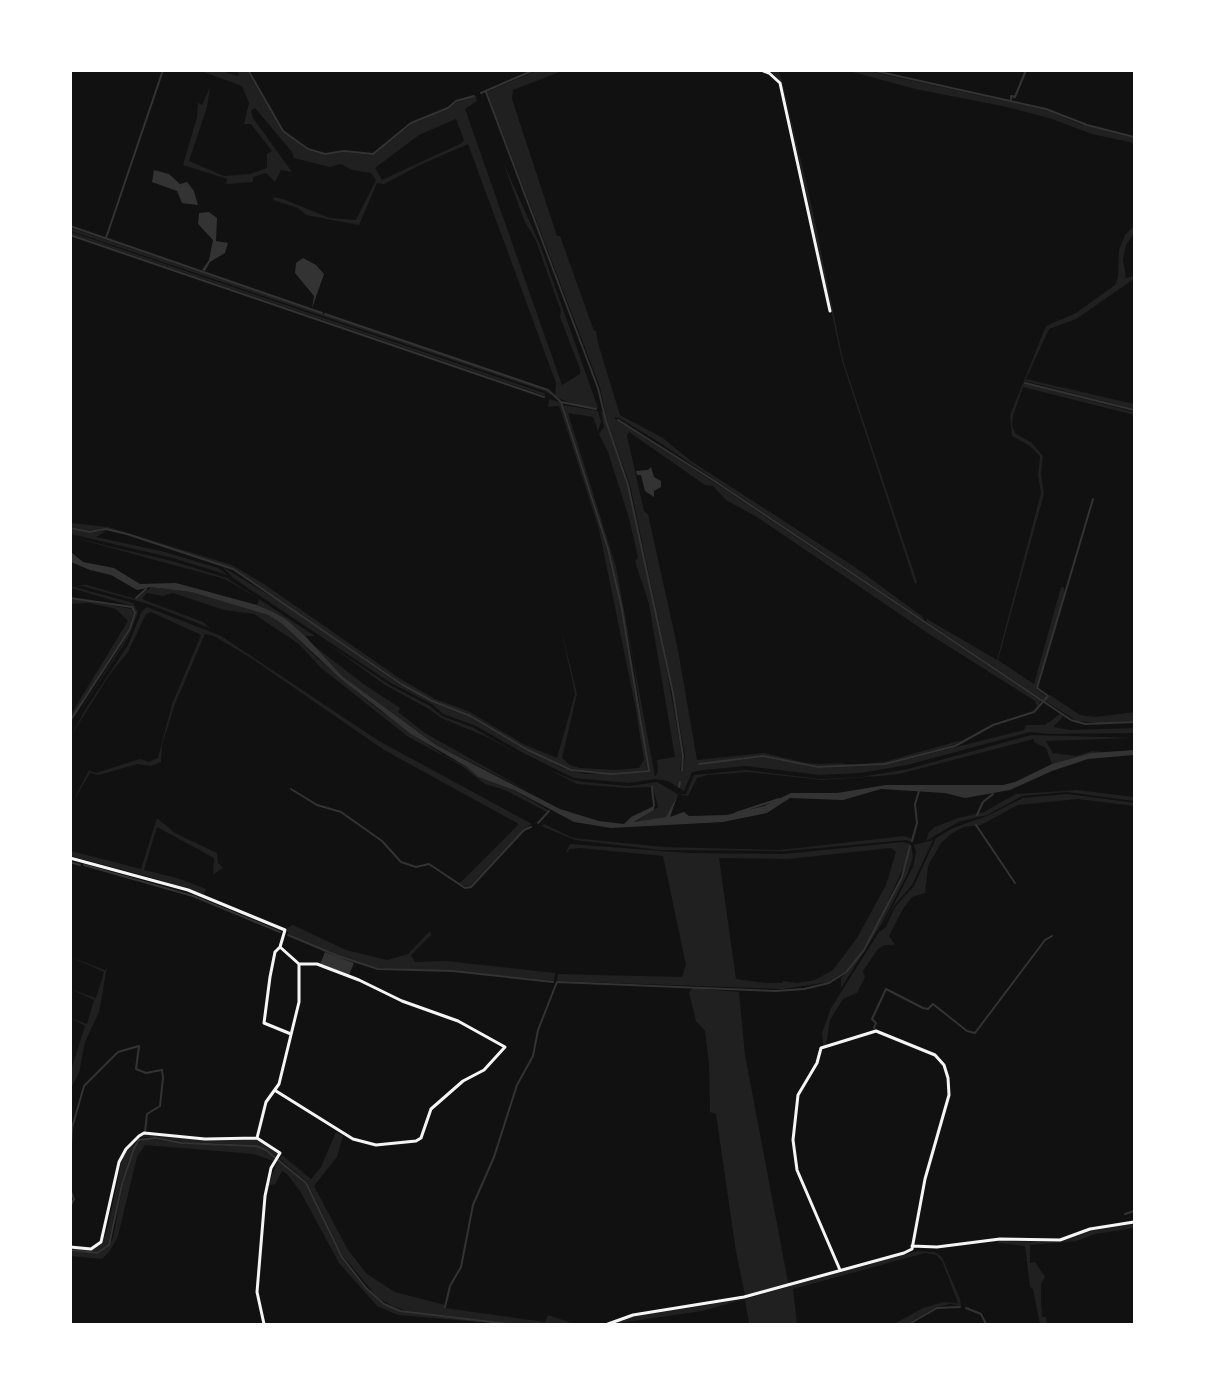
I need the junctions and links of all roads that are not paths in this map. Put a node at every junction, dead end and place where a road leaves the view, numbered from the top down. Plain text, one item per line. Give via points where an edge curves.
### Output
1 (761, 70) edge
2 (830, 311) dead end
3 (70, 858) edge
4 (280, 947) junction
5 (299, 964) junction
6 (291, 1034) junction
7 (276, 1091) junction
8 (257, 1138) junction
9 (1134, 1222) edge
10 (912, 1246) junction
11 (70, 1247) edge
12 (840, 1270) junction
13 (264, 1324) edge
14 (608, 1324) edge

1 - 2 street via 780,83
3 - 4 street via 172,885 283,927
4 - 5 street
4 - 6 street via 275,952 264,1023
5 - 6 street via 299,1002
5 - 7 street via 317,964 359,980 458,1021 505,1047 484,1070 463,1081 431,1109 421,1138 416,1141 376,1145 353,1139
6 - 7 street
7 - 8 street via 266,1102
8 - 11 street via 144,1134 135,1138 119,1162 101,1242 90,1249
8 - 13 street via 278,1150 279,1156 265,1196 258,1280
9 - 10 street via 1090,1229 1060,1240 1000,1239
10 - 12 street via 904,1253
10 - 12 street via 925,1179 949,1095 946,1070 940,1059 929,1052 872,1031 821,1048 817,1063 798,1095 793,1140 797,1170
12 - 14 street via 744,1297 633,1315

